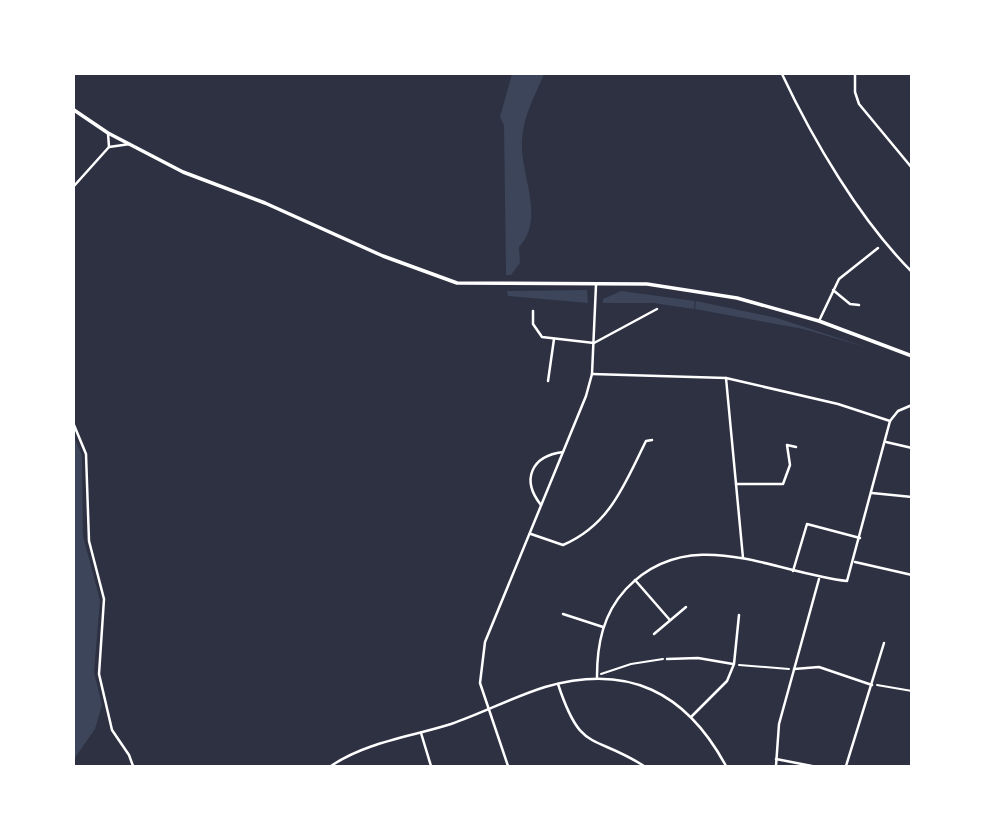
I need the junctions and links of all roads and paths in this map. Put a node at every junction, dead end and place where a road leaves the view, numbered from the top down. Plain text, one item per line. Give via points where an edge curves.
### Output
1 (782, 74) edge
2 (855, 74) edge
3 (74, 110) edge
4 (108, 133) junction
5 (130, 145) junction
6 (109, 148) junction
7 (912, 168) edge
8 (74, 186) edge
9 (878, 248) dead end
10 (912, 272) edge
11 (596, 285) junction
12 (833, 289) junction
13 (859, 304) dead end
14 (657, 309) dead end
15 (533, 311) dead end
16 (819, 321) junction
17 (554, 339) junction
18 (594, 343) junction
19 (912, 356) edge
20 (592, 374) junction
21 (726, 378) junction
22 (548, 381) dead end
23 (912, 405) edge
24 (890, 421) junction
25 (74, 425) edge
26 (652, 440) dead end
27 (886, 442) junction
28 (796, 447) dead end
29 (912, 448) edge
30 (563, 452) junction
31 (736, 484) junction
32 (872, 493) junction
33 (912, 497) edge
34 (541, 505) junction
35 (531, 534) junction
36 (860, 538) junction
37 (743, 558) junction
38 (855, 562) junction
39 (793, 571) junction
40 (912, 575) edge
41 (820, 578) junction
42 (635, 580) junction
43 (686, 607) dead end
44 (563, 614) dead end
45 (739, 615) dead end
46 (669, 619) junction
47 (603, 627) junction
48 (654, 634) dead end
49 (884, 643) dead end
50 (667, 659) joint
51 (734, 664) junction
52 (794, 668) junction
53 (597, 677) junction
54 (558, 684) junction
55 (872, 685) junction
56 (912, 691) edge
57 (488, 710) junction
58 (692, 716) junction
59 (421, 733) junction
60 (776, 759) junction
61 (133, 766) edge
62 (331, 766) edge
63 (431, 766) edge
64 (508, 766) edge
65 (644, 766) edge
66 (726, 766) edge
67 (776, 766) edge
68 (812, 766) edge
69 (846, 766) edge

1 - 10 street via 846,186
2 - 7 street via 859,104
3 - 4 street
4 - 5 street
4 - 6 street
5 - 6 street
5 - 11 street via 383,257 457,283
6 - 8 street
9 - 12 street
11 - 16 street via 647,284 737,298
11 - 18 street
12 - 13 street via 850,304
12 - 16 street
14 - 18 street
15 - 17 street via 537,332
16 - 19 street
17 - 18 street
17 - 22 street
18 - 20 street
20 - 21 street
20 - 30 street
21 - 24 street
21 - 31 street
23 - 24 street
24 - 27 street
25 - 61 street via 86,454 89,541 104,599 99,674 112,730
26 - 35 street via 646,442 604,519 586,534 563,545
27 - 29 street
27 - 32 street
28 - 31 street via 787,445 790,464 783,484
30 - 34 street
30 - 34 street via 547,454 537,463 530,482
31 - 37 street
32 - 33 street
32 - 36 street
34 - 35 street
35 - 57 street via 485,642 480,683
36 - 38 street
36 - 39 street via 807,524
37 - 39 street
37 - 42 street via 687,554 653,565
38 - 40 street
38 - 41 street via 847,582
39 - 41 street
41 - 52 street
42 - 46 street
42 - 47 street via 618,598
43 - 46 street
44 - 47 street
45 - 51 street
46 - 48 street
47 - 53 street
49 - 55 street
50 - 51 street
50 - 53 path via 631,664
51 - 52 path
51 - 58 street via 727,681
52 - 55 street via 819,667
52 - 60 street via 779,724
53 - 54 street
53 - 58 street via 628,680 651,689
54 - 57 street
54 - 65 street via 568,716 587,738
55 - 56 path
55 - 69 street
57 - 59 street
57 - 64 street
58 - 66 street
59 - 62 street via 350,753
59 - 63 street
60 - 67 street
60 - 68 street

